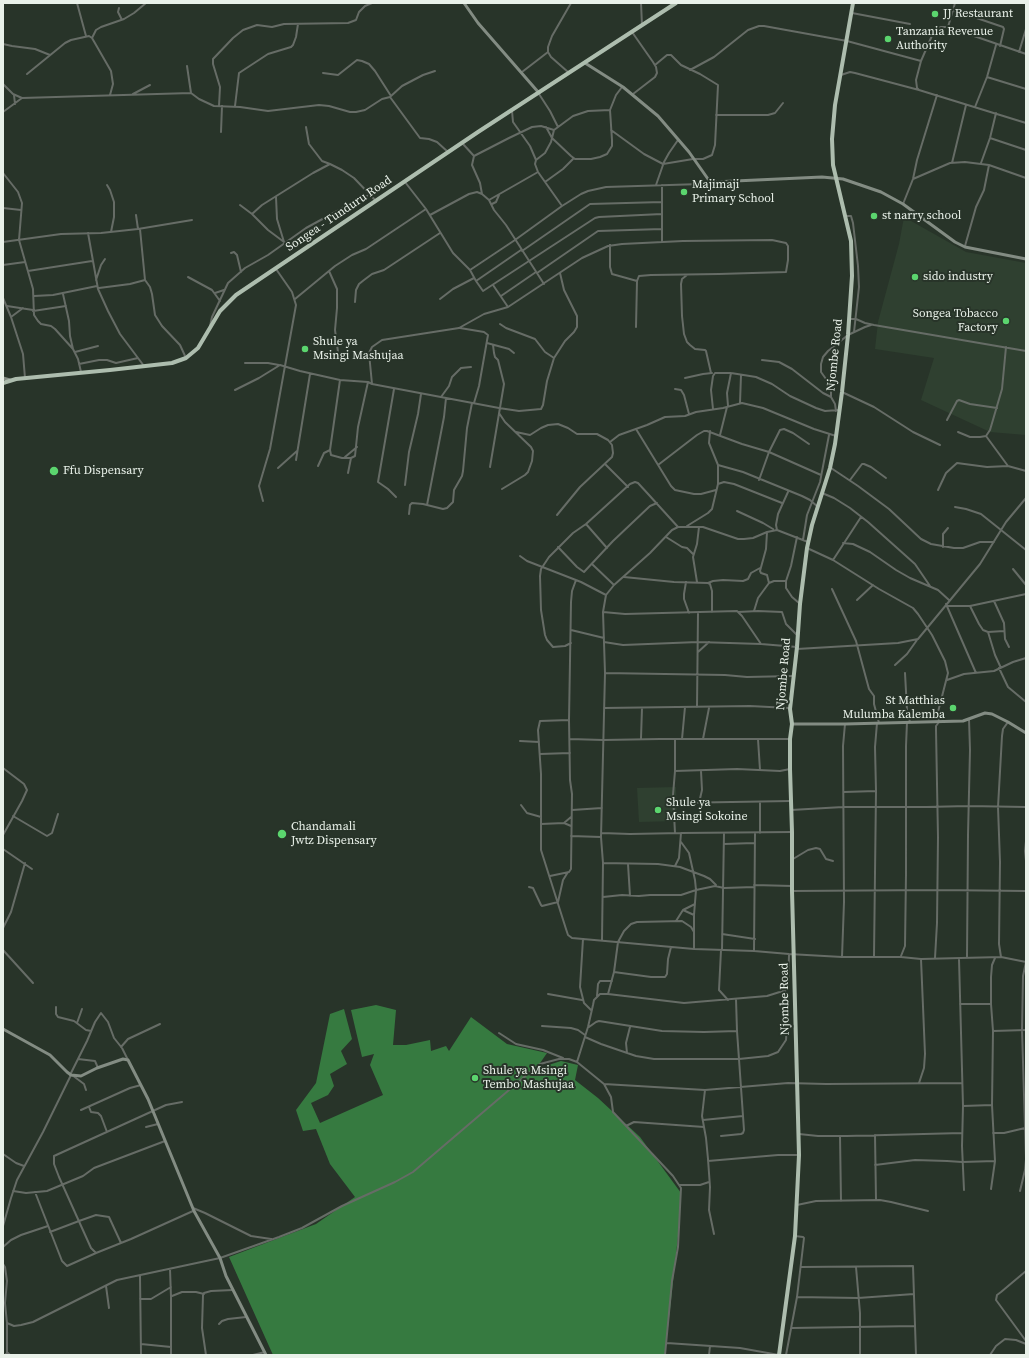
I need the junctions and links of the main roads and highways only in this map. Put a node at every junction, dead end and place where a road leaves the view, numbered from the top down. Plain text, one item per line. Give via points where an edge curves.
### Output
1 (676, 3) edge
2 (853, 3) edge
3 (3, 383) edge
4 (779, 1355) edge

1 - 3 highway, Songea - Tunduru Road via 462,143 230,300 220,311 198,348 186,358 172,363 25,378
2 - 4 highway, Njombe Road via 835,105 832,139 833,165 851,240 848,335 830,468 807,548 790,708 792,954 799,1155 795,1236

